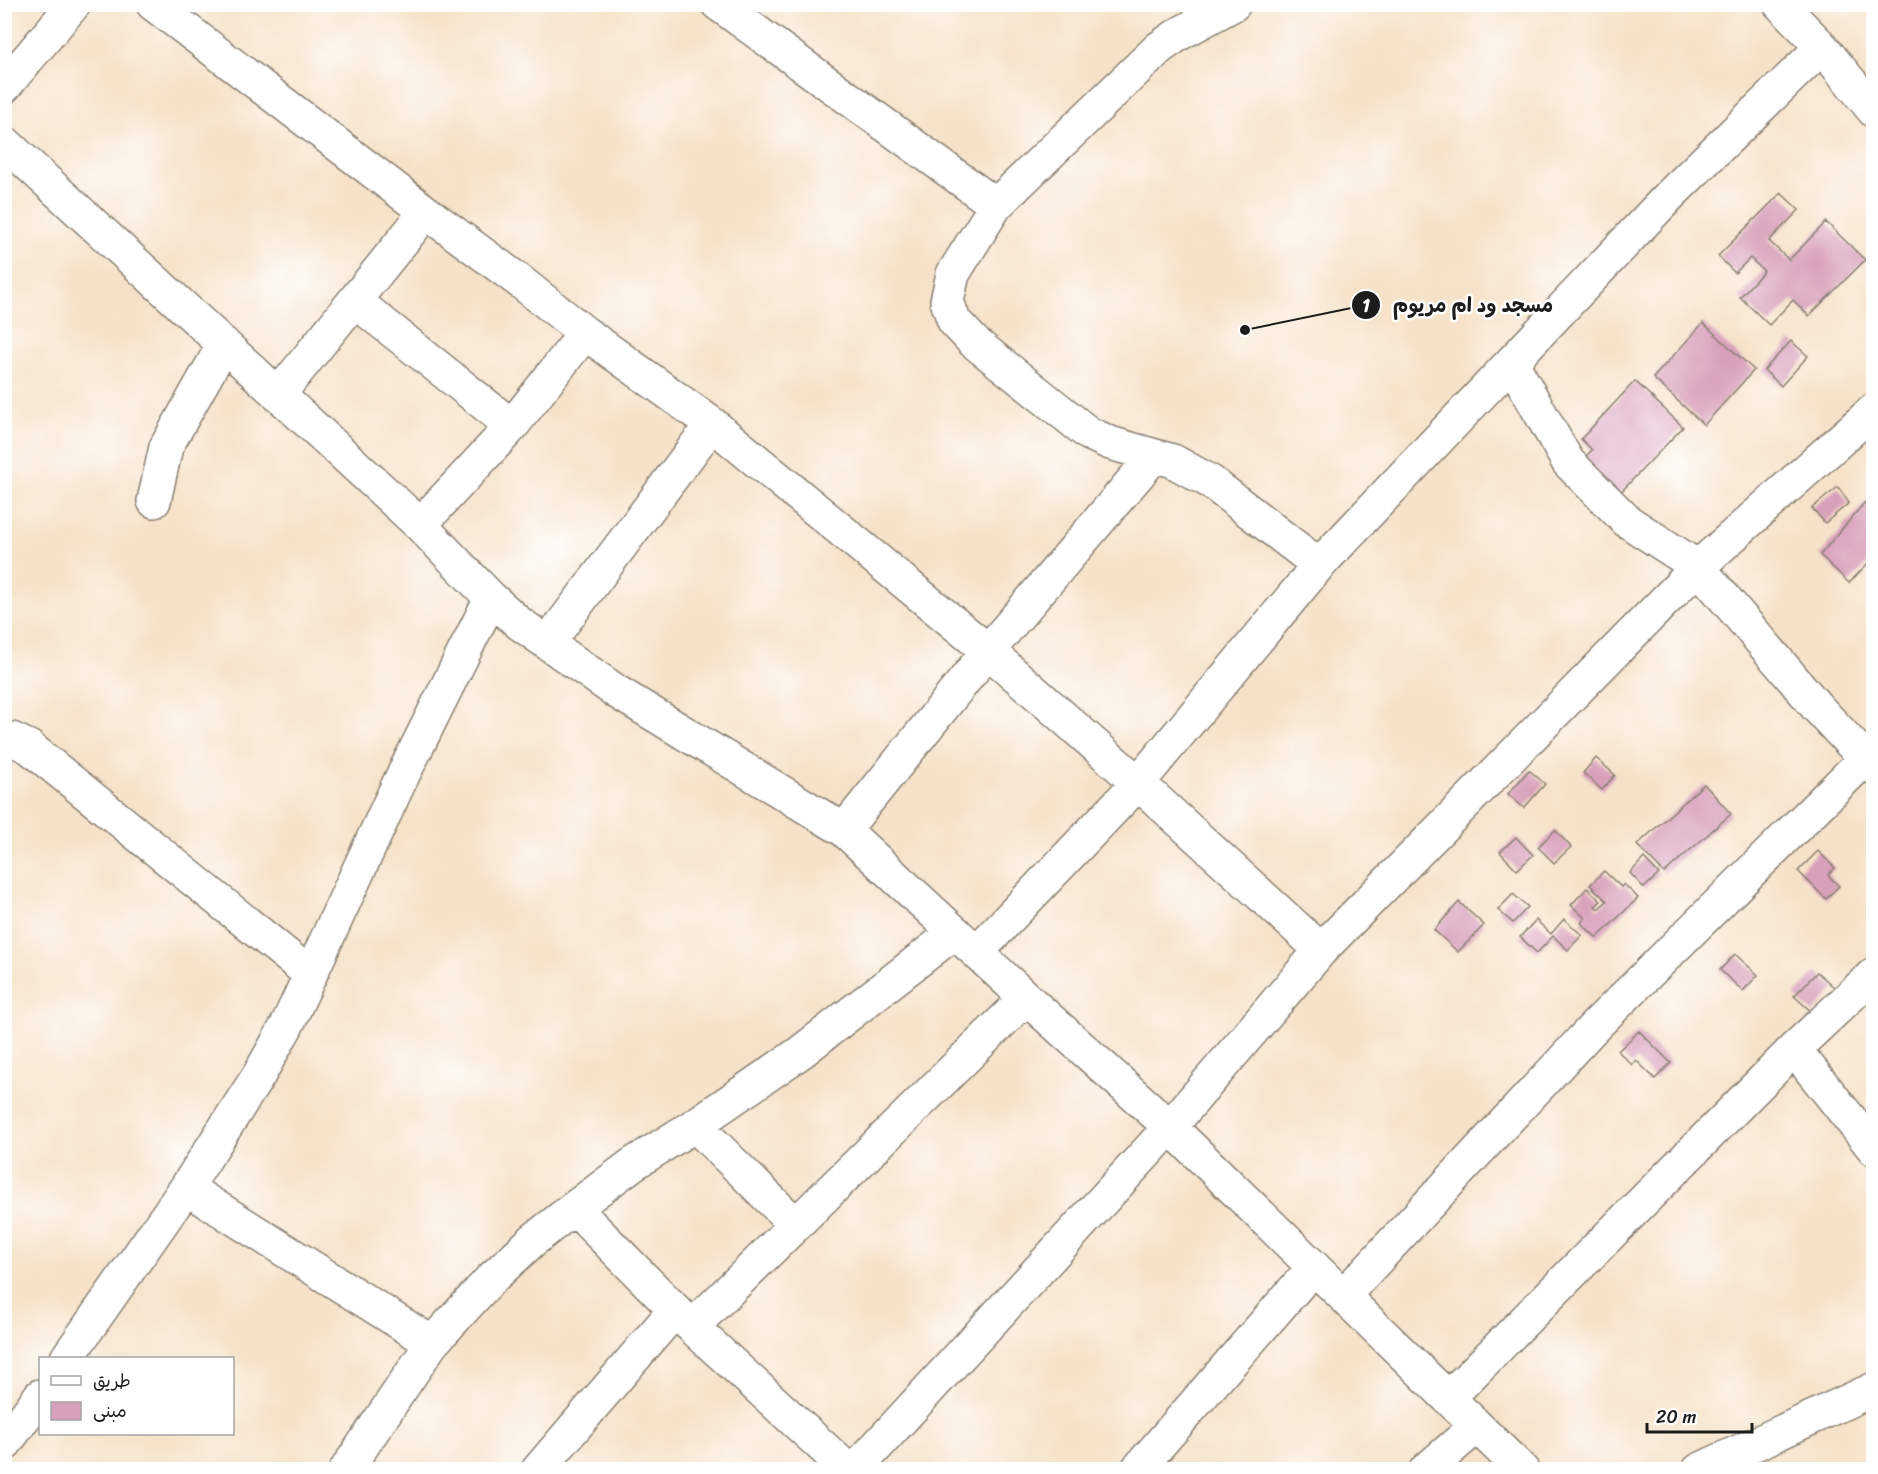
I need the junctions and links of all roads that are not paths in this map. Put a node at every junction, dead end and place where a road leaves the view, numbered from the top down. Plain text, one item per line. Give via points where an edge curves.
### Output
1 (74, 4) edge
2 (153, 4) edge
3 (718, 4) edge
4 (1780, 4) edge
5 (1231, 5) edge
6 (1822, 47) junction
7 (4, 87) edge
8 (1874, 111) edge
9 (4, 142) edge
10 (996, 205) junction
11 (426, 212) junction
12 (355, 300) junction
13 (585, 333) junction
14 (224, 344) junction
15 (1512, 363) junction
16 (278, 395) junction
17 (1874, 410) edge
18 (712, 424) junction
19 (512, 426) junction
20 (1154, 456) junction
21 (154, 501) dead end
22 (420, 525) junction
23 (1319, 565) junction
24 (1698, 567) junction
25 (491, 598) junction
26 (548, 643) junction
27 (988, 651) junction
28 (4, 740) edge
29 (1871, 759) edge
30 (1138, 783) junction
31 (844, 830) junction
32 (966, 942) junction
33 (1320, 950) junction
34 (310, 974) junction
35 (1874, 974) edge
36 (1026, 998) junction
37 (1794, 1049) junction
38 (695, 1125) junction
39 (1170, 1127) junction
40 (1874, 1149) edge
41 (186, 1188) junction
42 (574, 1208) junction
43 (796, 1225) junction
44 (1314, 1267) junction
45 (1344, 1295) junction
46 (684, 1318) junction
47 (432, 1343) junction
48 (68, 1357) edge
49 (1874, 1389) edge
50 (39, 1397) edge
51 (1448, 1398) junction
52 (1477, 1426) junction
53 (4, 1445) edge
54 (346, 1470) edge
55 (537, 1470) edge
56 (848, 1470) edge
57 (855, 1470) edge
58 (1137, 1470) edge
59 (1426, 1470) edge
60 (1522, 1470) edge
61 (1699, 1470) edge

1 - 7 street
2 - 11 street
3 - 10 street
4 - 6 street
5 - 10 street via 1159,48
6 - 8 street
6 - 15 street via 1671,194
9 - 14 street
10 - 20 street via 953,274 947,301 954,321 974,342 1088,433
11 - 12 street
11 - 13 street
12 - 16 street
12 - 19 street
13 - 18 street
13 - 19 street
14 - 16 street
14 - 21 street via 166,447
15 - 23 street
15 - 24 street via 1568,462 1627,521
16 - 22 street
17 - 24 street
18 - 26 street
18 - 27 street
19 - 22 street
20 - 23 street via 1173,461 1210,482
20 - 27 street
22 - 25 street
23 - 30 street
24 - 29 street via 1817,707
24 - 33 street
25 - 26 street
25 - 34 street
26 - 31 street via 617,693
27 - 30 street
27 - 31 street
28 - 34 street via 12,739 29,747
29 - 45 street via 1594,1028
30 - 32 street
30 - 33 street
31 - 32 street
32 - 36 street
32 - 38 street
33 - 39 street
34 - 41 street via 259,1075
35 - 37 street
36 - 39 street
36 - 43 street
37 - 40 street
37 - 51 street
38 - 42 street
38 - 43 street
39 - 44 street
39 - 57 street
41 - 47 street
41 - 48 street
42 - 46 street
42 - 47 street via 491,1279
43 - 46 street
44 - 45 street
44 - 58 street
45 - 51 street
46 - 55 street
46 - 56 street
47 - 54 street
49 - 61 street
50 - 53 street
51 - 52 street
52 - 59 street
52 - 60 street

